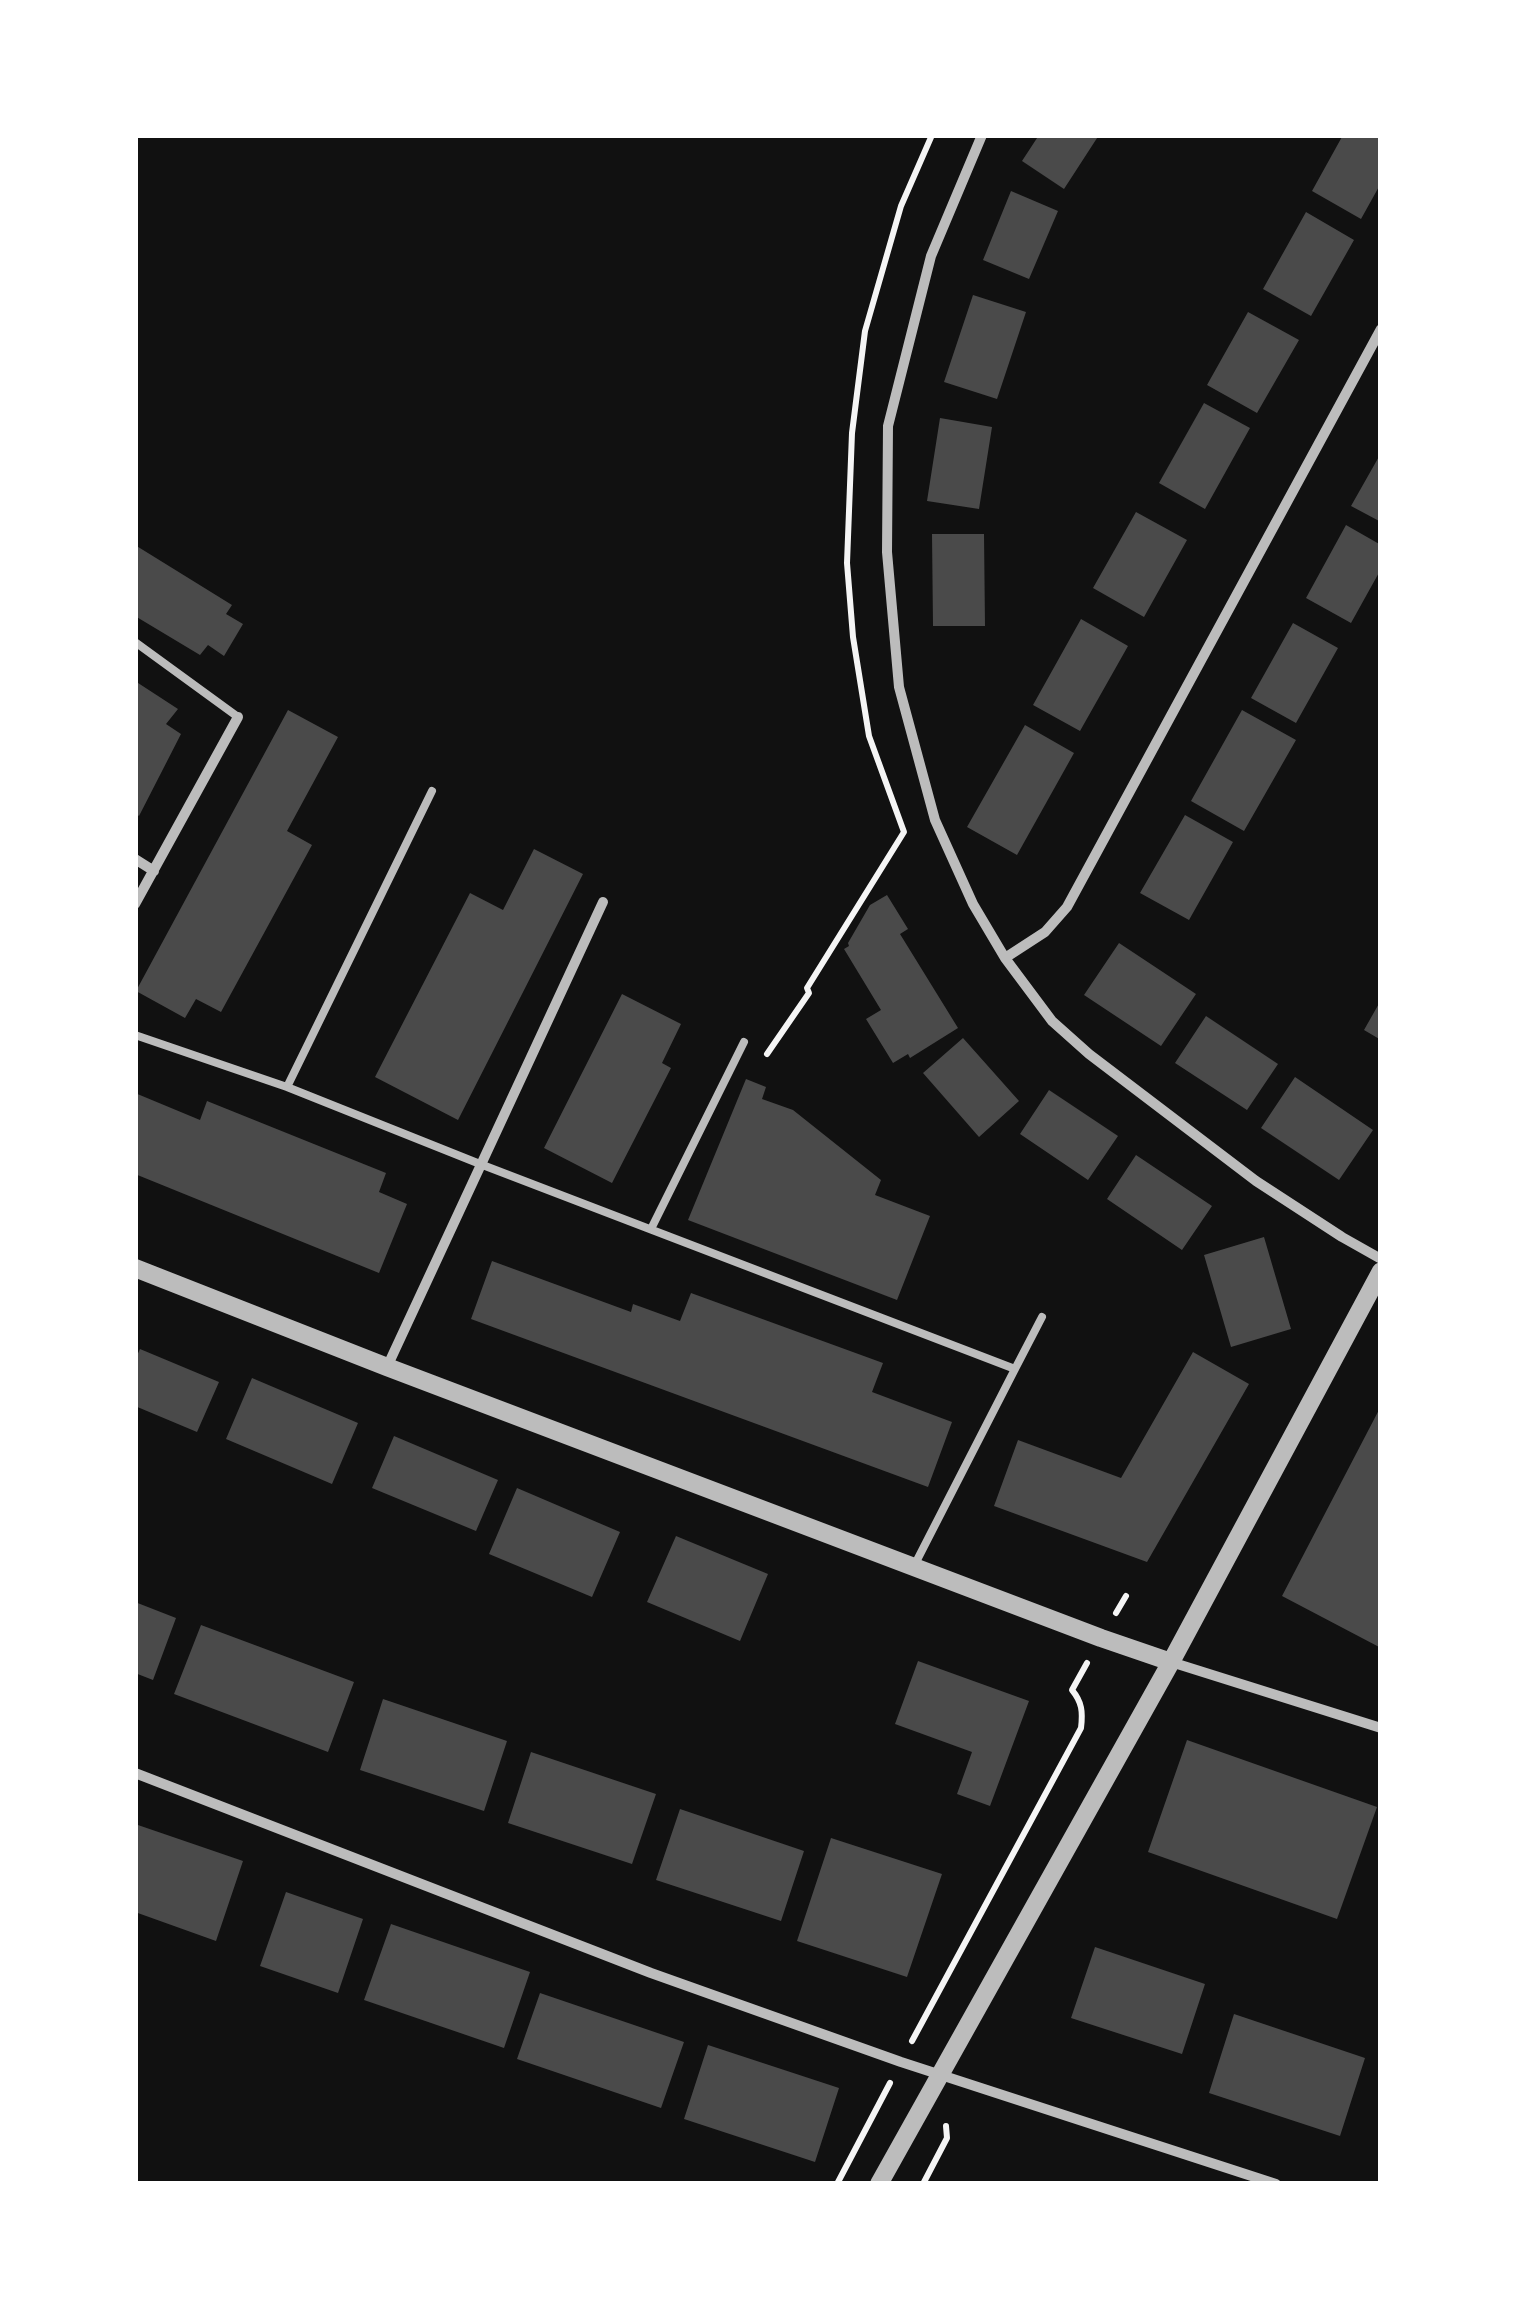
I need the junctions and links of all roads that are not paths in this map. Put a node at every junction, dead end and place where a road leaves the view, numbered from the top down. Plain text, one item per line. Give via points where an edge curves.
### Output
1 (982, 135) edge
2 (1381, 329) edge
3 (135, 642) edge
4 (238, 717) joint
5 (432, 791) dead end
6 (135, 859) edge
7 (154, 871) junction
8 (603, 902) dead end
9 (135, 904) edge
10 (1005, 958) junction
11 (135, 1035) edge
12 (744, 1042) dead end
13 (287, 1088) junction
14 (480, 1164) junction
15 (651, 1229) junction
16 (1381, 1258) edge
17 (135, 1268) edge
18 (1381, 1270) edge
19 (1042, 1317) dead end
20 (387, 1367) junction
21 (1015, 1369) junction
22 (914, 1566) junction
23 (1171, 1662) junction
24 (1381, 1728) edge
25 (135, 1773) edge
26 (939, 2075) junction
27 (879, 2184) edge
28 (1276, 2184) edge

1 - 10 street via 931,256 888,426 887,552 900,688 935,820
2 - 10 street via 1067,907 1045,932
3 - 4 lane
4 - 7 street
5 - 13 lane
6 - 7 street
7 - 9 street
8 - 14 street
10 - 16 street via 1052,1021 1089,1054 1256,1182
11 - 13 lane
12 - 15 lane
13 - 14 lane
14 - 15 lane
14 - 20 street
15 - 21 lane
17 - 20 street
18 - 23 street
19 - 21 lane
20 - 22 street
21 - 22 lane
22 - 23 street
23 - 24 street
23 - 26 street
25 - 26 street via 651,1973
26 - 27 street
26 - 28 street

